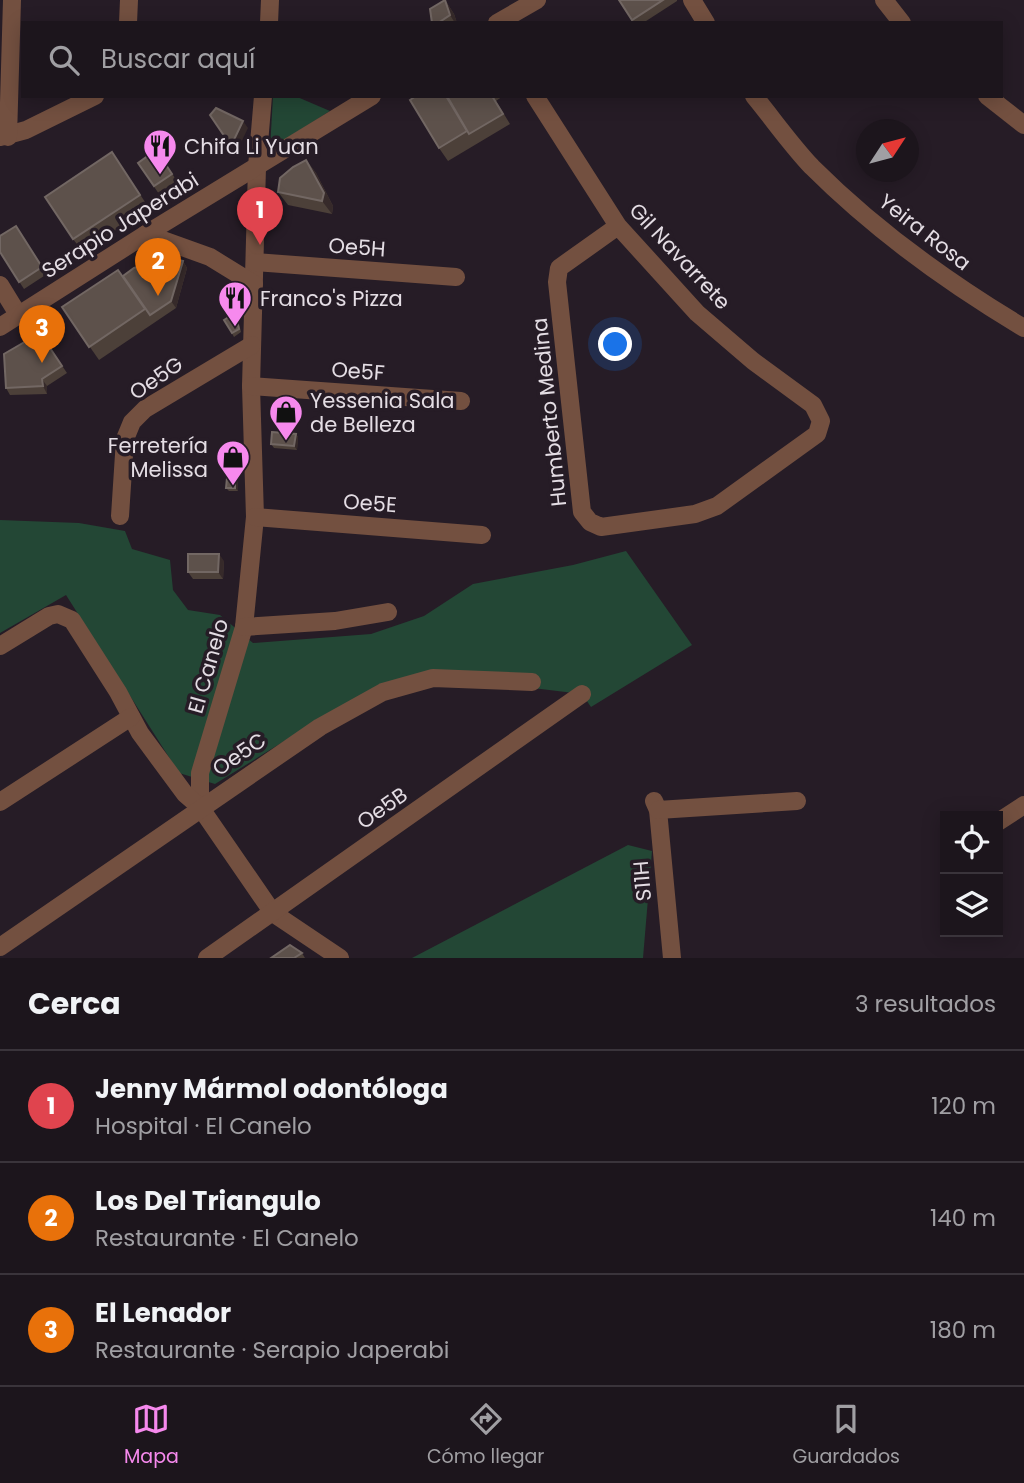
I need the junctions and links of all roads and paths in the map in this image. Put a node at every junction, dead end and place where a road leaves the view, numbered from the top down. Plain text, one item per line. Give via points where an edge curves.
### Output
1 (12, 0) edge
2 (129, 0) edge
3 (270, 0) edge
4 (537, 0) edge
5 (692, 0) edge
6 (884, 0) edge
7 (128, 21) edge
8 (269, 21) edge
9 (500, 21) edge
10 (705, 21) edge
11 (900, 21) edge
12 (91, 98) edge
13 (263, 98) edge
14 (369, 98) edge
15 (536, 98) edge
16 (756, 98) edge
17 (990, 98) edge
18 (1024, 125) edge
19 (4, 137) edge
20 (257, 167) junction
21 (618, 226) junction
22 (146, 234) junction
23 (255, 262) junction
24 (456, 277) dead end
25 (254, 284) junction
26 (0, 285) edge
27 (19, 316) junction
28 (0, 327) edge
29 (1024, 328) edge
30 (252, 345) junction
31 (251, 386) junction
32 (461, 401) dead end
33 (821, 421) joint
34 (120, 516) dead end
35 (255, 517) junction
36 (482, 535) dead end
37 (388, 612) dead end
38 (244, 627) junction
39 (0, 646) edge
40 (532, 682) dead end
41 (582, 694) dead end
42 (131, 717) junction
43 (797, 801) dead end
44 (0, 802) edge
45 (1024, 805) edge
46 (200, 807) junction
47 (1003, 819) edge
48 (273, 913) junction
49 (0, 947) edge
50 (206, 958) edge
51 (340, 958) edge
52 (672, 958) edge

1 - 19 street
2 - 7 street
3 - 8 street
4 - 9 street
5 - 10 street
6 - 11 street
12 - 19 street
13 - 20 street, El Canelo
14 - 20 street, Serapio Japerabi
15 - 21 street, Gil Navarrete
16 - 29 street, Yeira Rosa via 811,165 894,241 969,296
17 - 18 street
20 - 22 street, Serapio Japerabi
20 - 23 street, El Canelo
21 - 33 street, Gil Navarrete via 697,313 813,405
21 - 33 street, Humberto Medina via 559,268 557,282 582,512 590,522 601,527 695,514 717,506 817,434
22 - 25 street via 210,257
22 - 27 street, Serapio Japerabi
23 - 24 street, Oe5H
23 - 25 street, El Canelo
25 - 30 street, El Canelo
26 - 27 street
27 - 28 street, Serapio Japerabi
30 - 31 street, El Canelo
30 - 34 street, Oe5G via 145,409 132,422 125,439
31 - 32 street, Oe5F
31 - 35 street, El Canelo
35 - 36 street, Oe5E
35 - 38 street, El Canelo
37 - 38 street
38 - 46 street, El Canelo via 200,773
39 - 42 street via 49,616 58,614 72,620
40 - 46 street, Oe5C via 433,678 383,692 320,727
41 - 48 street, Oe5B
42 - 44 street
42 - 46 street via 176,783
43 - 52 street, S11H via 656,805
45 - 47 street
46 - 48 street
46 - 49 street, Oe5C
48 - 50 street, Oe5B
48 - 51 street

